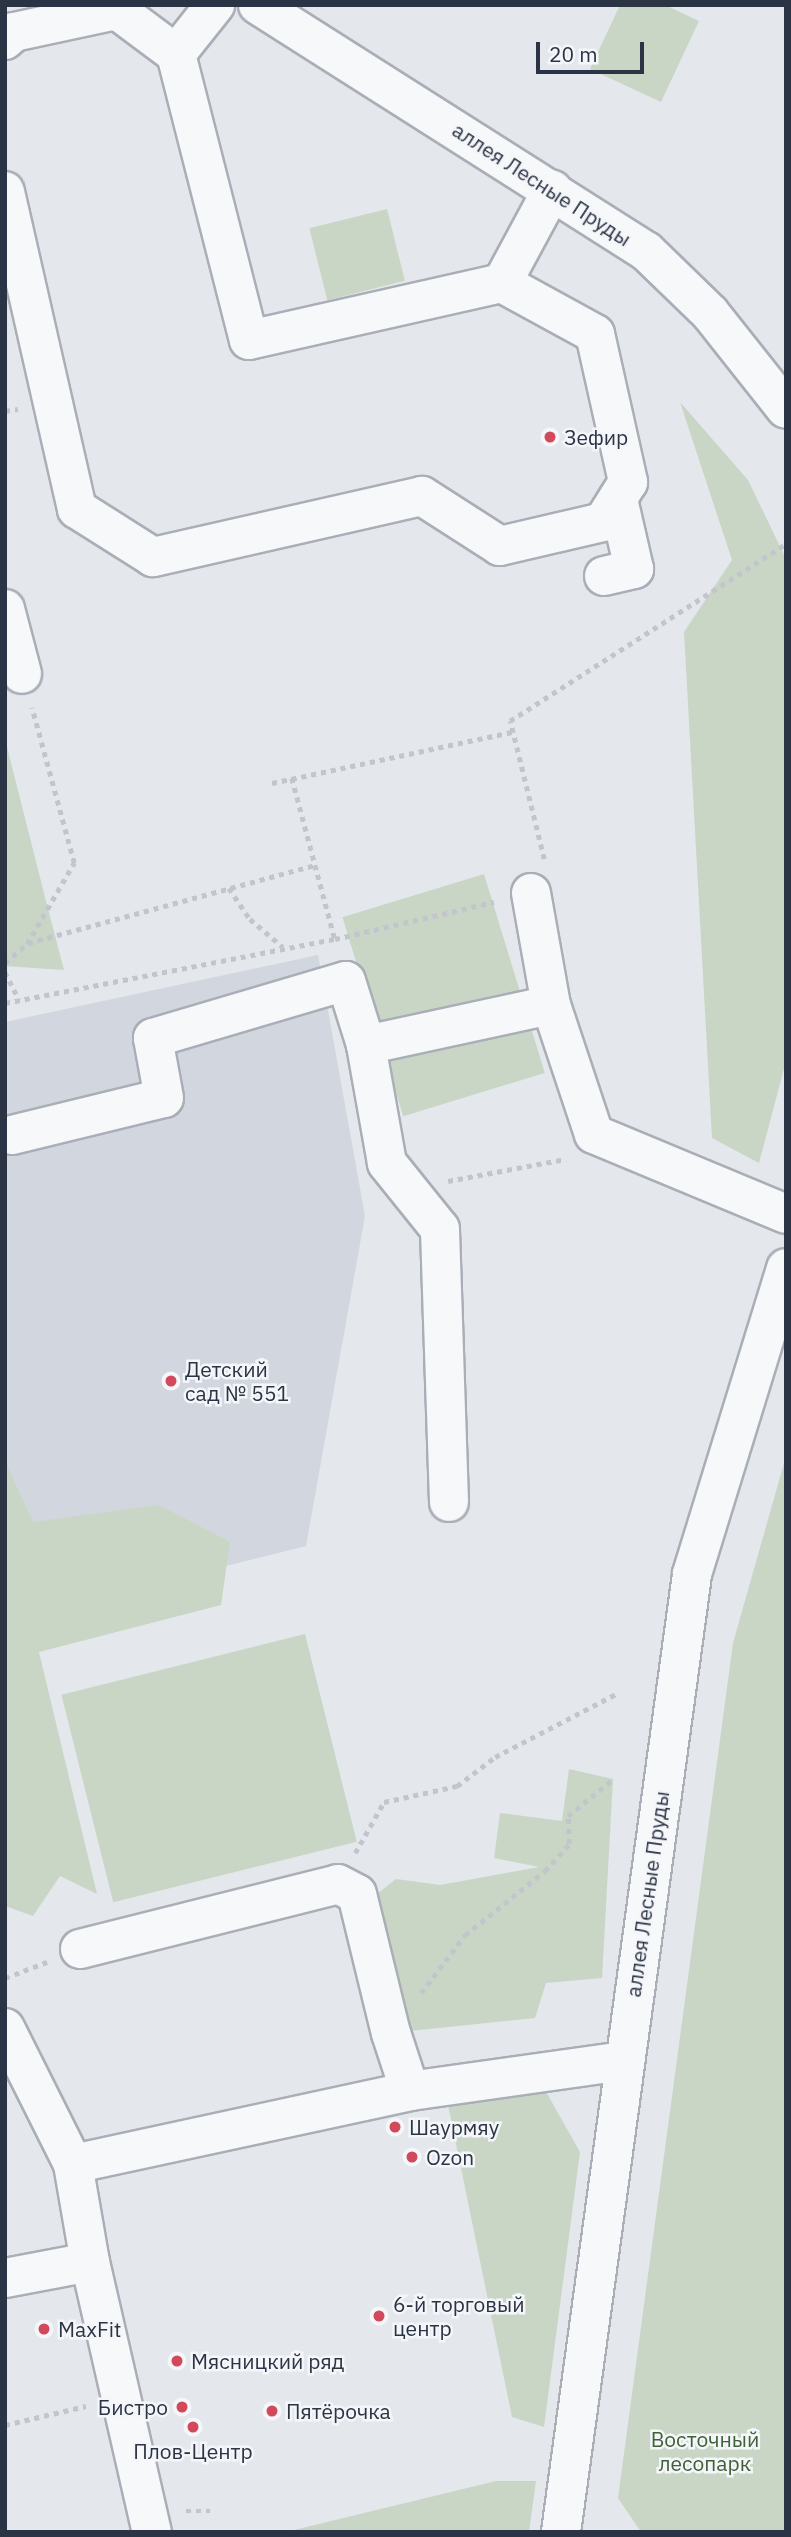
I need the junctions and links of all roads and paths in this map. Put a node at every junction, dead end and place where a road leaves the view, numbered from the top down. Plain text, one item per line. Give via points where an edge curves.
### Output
1 (215, 5) edge
2 (258, 5) edge
3 (5, 40) edge
4 (176, 54) junction
5 (552, 190) junction
6 (5, 191) edge
7 (502, 283) junction
8 (786, 410) edge
9 (618, 499) junction
10 (786, 544) edge
11 (604, 576) dead end
12 (5, 609) edge
13 (22, 674) joint
14 (510, 720) dead end
15 (512, 732) dead end
16 (292, 778) junction
17 (272, 783) dead end
18 (316, 865) junction
19 (229, 888) junction
20 (531, 893) joint
21 (335, 939) junction
22 (27, 944) junction
23 (284, 947) junction
24 (5, 963) edge
25 (5, 972) edge
26 (19, 1000) junction
27 (5, 1003) edge
28 (551, 1005) junction
29 (366, 1045) junction
30 (12, 1135) dead end
31 (571, 1158) dead end
32 (408, 1189) junction
33 (786, 1214) edge
34 (786, 1268) edge
35 (449, 1502) dead end
36 (618, 1693) dead end
37 (612, 1779) dead end
38 (338, 1884) junction
39 (80, 1949) dead end
40 (5, 2028) edge
41 (391, 2033) junction
42 (624, 2061) junction
43 (410, 2091) junction
44 (73, 2164) junction
45 (90, 2262) junction
46 (5, 2278) edge
47 (121, 2398) junction
48 (5, 2425) edge
49 (152, 2532) edge
50 (561, 2532) edge

1 - 4 street
2 - 5 street, аллея Лесные Пруды
3 - 4 street via 14,32 117,10
4 - 7 street via 249,340
5 - 7 street
5 - 8 street, аллея Лесные Пруды via 646,251 710,313
6 - 9 street via 77,509 153,557 422,496 500,546 603,522
7 - 9 street via 595,334 628,482
9 - 11 street via 634,569
10 - 14 path
12 - 13 street
13 - 22 path via 74,863
15 - 16 path
16 - 17 path
16 - 18 path
18 - 19 path
18 - 21 path
19 - 22 path
19 - 23 path via 250,919
20 - 21 path
20 - 28 street
21 - 23 path
22 - 24 path
23 - 26 path
25 - 26 path
26 - 27 path
28 - 29 street
28 - 33 street via 594,1134
29 - 30 street via 346,981 153,1038 164,1098
29 - 32 street via 387,1163
31 - 32 path
32 - 35 street via 440,1229
34 - 42 street, аллея Лесные Пруды via 692,1574
36 - 38 path via 495,1757 457,1786 384,1802
37 - 41 path via 568,1816 569,1844 545,1871 465,1936
38 - 39 street
38 - 41 street via 357,1894
40 - 44 street
41 - 43 street
42 - 43 street
42 - 50 street, аллея Лесные Пруды
43 - 44 street
44 - 45 street
45 - 46 street
45 - 47 street
47 - 48 path
47 - 49 street

